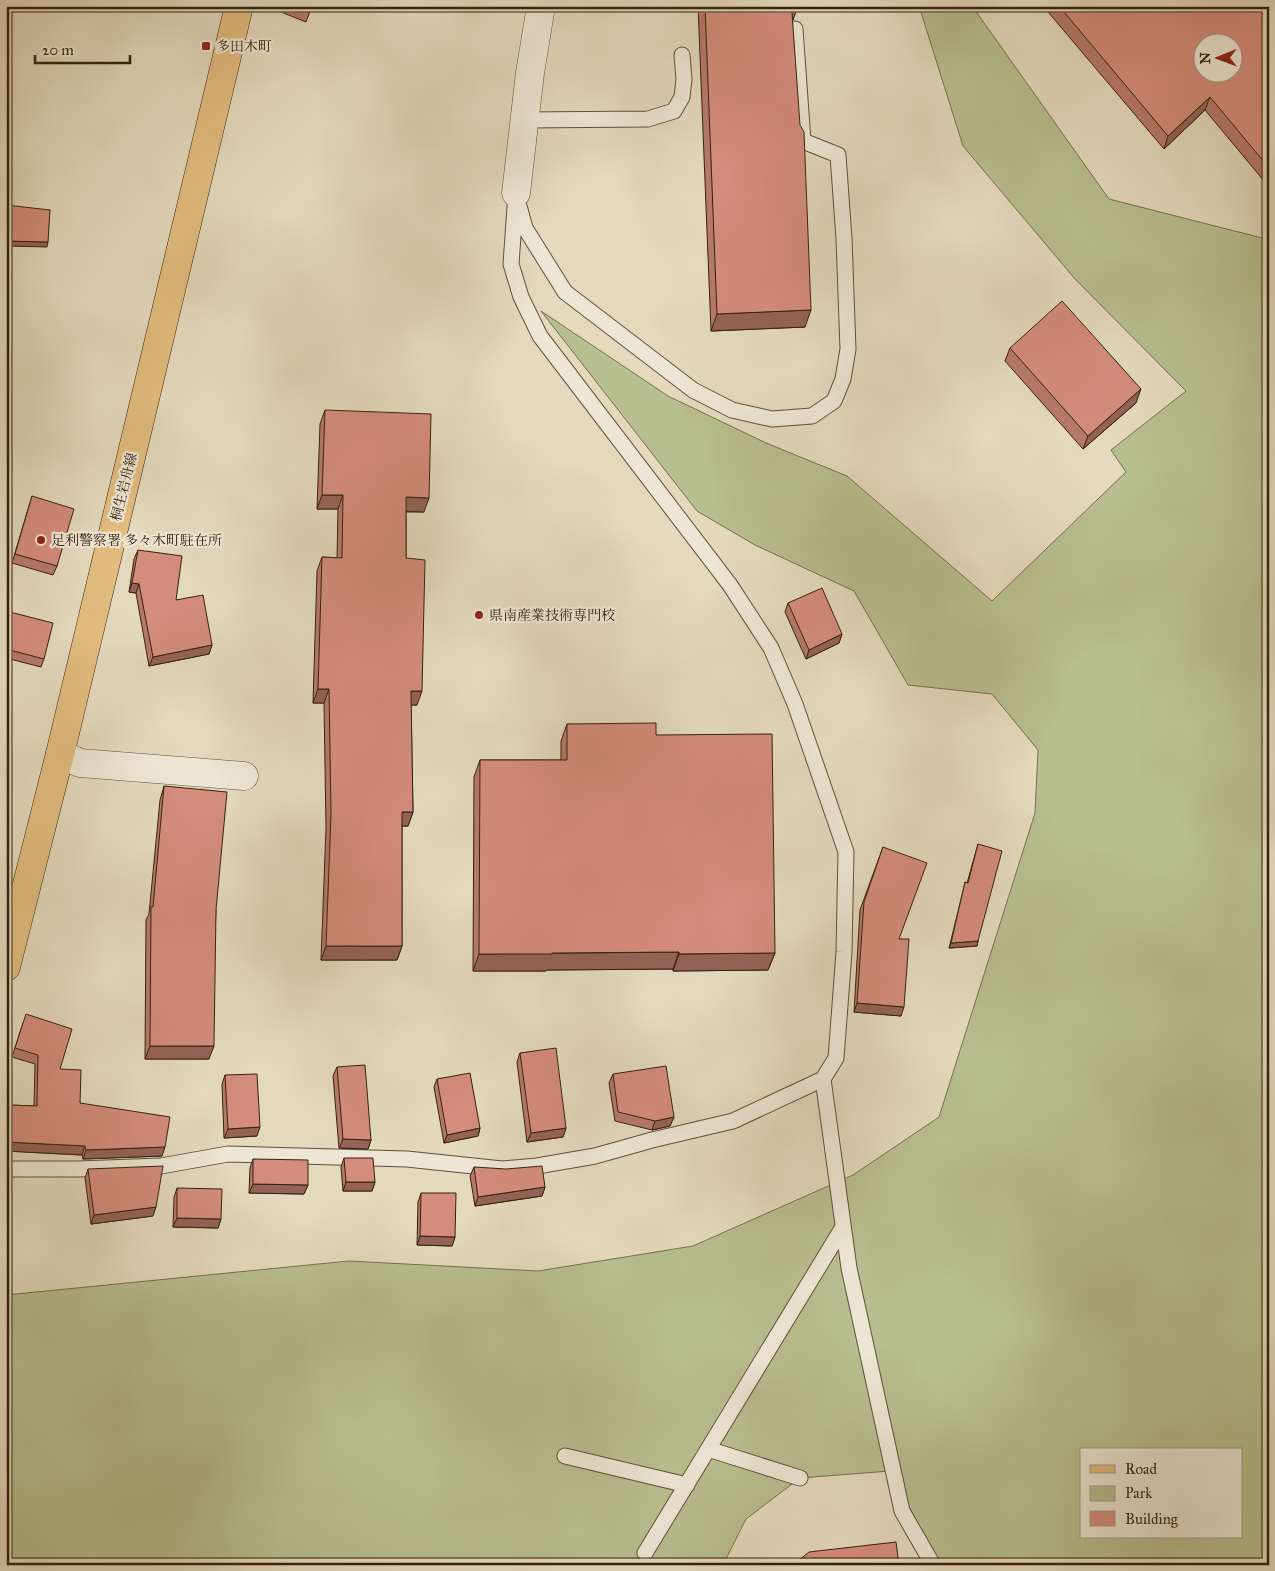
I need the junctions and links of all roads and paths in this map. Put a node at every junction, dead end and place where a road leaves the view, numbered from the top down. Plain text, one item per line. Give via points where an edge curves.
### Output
1 (239, 6) edge
2 (542, 6) edge
3 (796, 30) dead end
4 (682, 55) dead end
5 (524, 120) junction
6 (516, 193) junction
7 (60, 754) junction
8 (244, 776) dead end
9 (6, 967) edge
10 (823, 1079) junction
11 (6, 1169) edge
12 (843, 1227) junction
13 (708, 1449) junction
14 (565, 1456) dead end
15 (800, 1478) dead end
16 (687, 1485) junction
17 (645, 1553) dead end
18 (933, 1565) edge

1 - 7 main road, 桐生岩舟線
2 - 5 street
3 - 6 lane via 803,141 838,155 844,239 848,350 843,379 834,401 812,416 772,419 732,410 693,390 564,292 525,228
4 - 5 lane via 682,97 674,111 648,120
5 - 6 street
6 - 10 lane via 511,264 521,297 540,336 730,584 771,648 795,704 835,819 846,852 844,952 836,1058
7 - 8 street via 80,763
7 - 9 main road, 桐生岩舟線
10 - 11 lane via 733,1121 595,1156 537,1166 502,1169 407,1159 228,1154 161,1166
10 - 12 lane
12 - 13 lane
12 - 18 lane via 848,1268 902,1511
13 - 15 lane
13 - 16 lane
14 - 16 lane
16 - 17 lane

